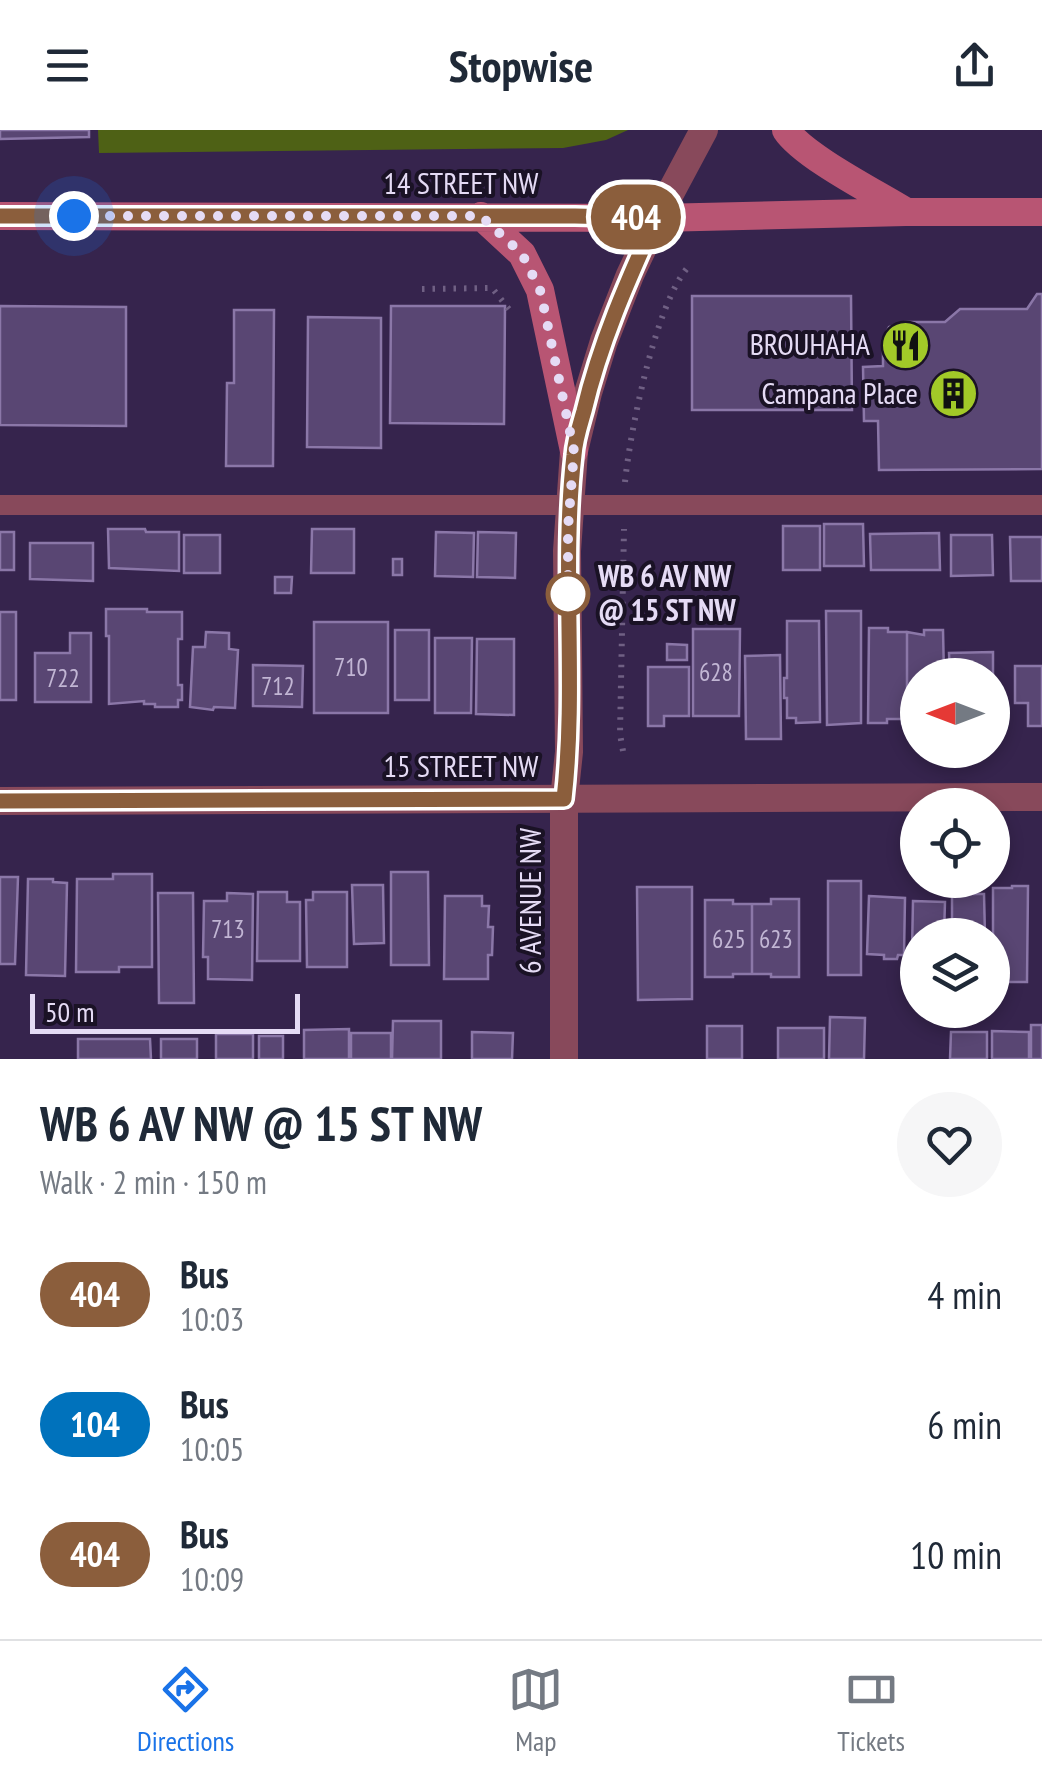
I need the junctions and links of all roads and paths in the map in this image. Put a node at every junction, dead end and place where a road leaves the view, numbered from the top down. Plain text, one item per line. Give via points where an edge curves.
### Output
1 (704, 130) edge
2 (786, 130) edge
3 (906, 212) junction
4 (1042, 212) edge
5 (0, 216) edge
6 (481, 216) junction
7 (656, 218) junction
8 (422, 289) dead end
9 (519, 322) dead end
10 (574, 451) junction
11 (569, 504) junction
12 (1042, 504) edge
13 (0, 505) edge
14 (1042, 797) edge
15 (564, 799) junction
16 (0, 801) edge
17 (564, 1059) edge

1 - 7 street, 6 AVENUE NW
2 - 3 main road via 807,151
3 - 4 main road, 14 STREET NW
3 - 7 main road, 14 STREET NW
5 - 6 main road, 14 STREET NW
6 - 7 main road, 14 STREET NW
6 - 10 main road via 522,254 540,290
7 - 10 street, 6 AVENUE NW via 604,341
8 - 9 path via 492,288
10 - 11 street, 6 AVENUE NW
11 - 12 lane
11 - 13 lane
11 - 15 street, 6 AVENUE NW
14 - 15 street, 15 STREET NW
15 - 16 street, 15 STREET NW
15 - 17 street, 6 AVENUE NW

